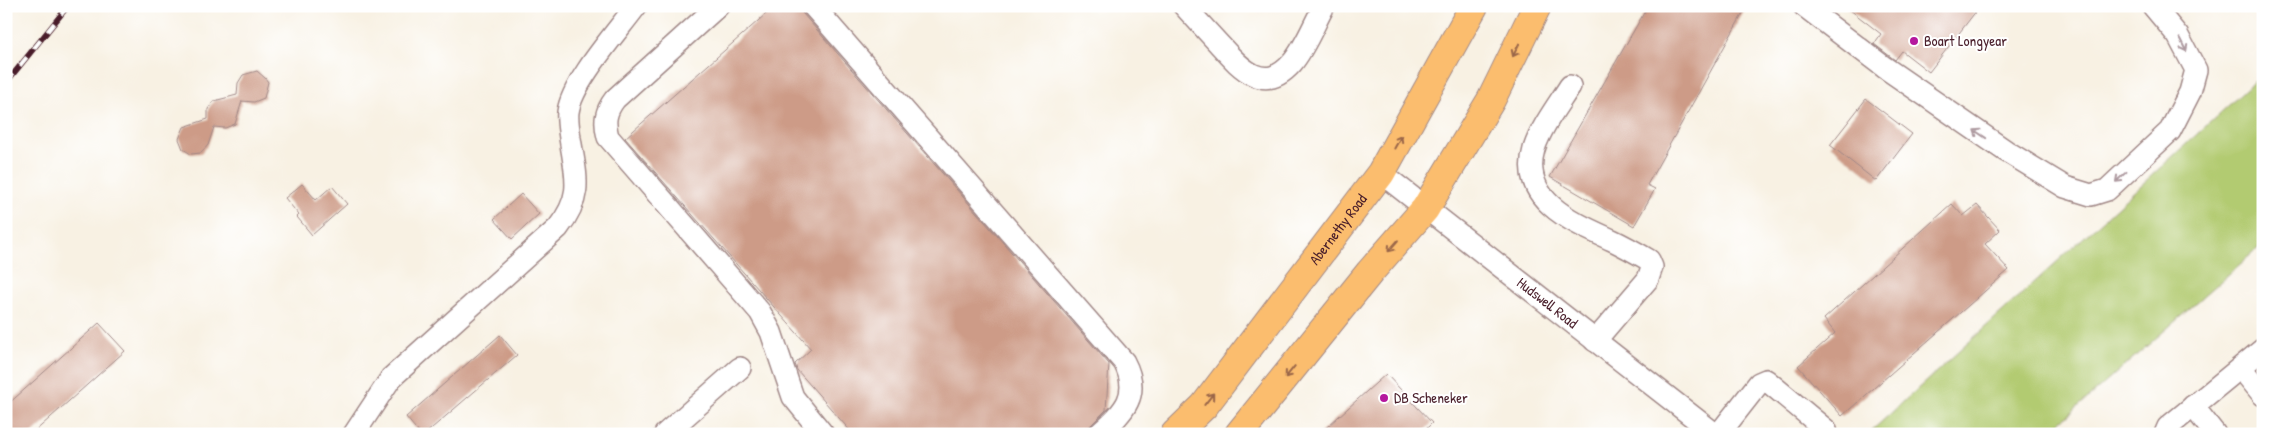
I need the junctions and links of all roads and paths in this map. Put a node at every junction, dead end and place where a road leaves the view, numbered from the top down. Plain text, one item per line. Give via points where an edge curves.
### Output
1 (636, 6) edge
2 (718, 6) edge
3 (813, 6) edge
4 (1184, 6) edge
5 (1324, 6) edge
6 (1474, 6) edge
7 (1537, 6) edge
8 (1804, 6) edge
9 (2153, 6) edge
10 (1570, 86) dead end
11 (1381, 173) junction
12 (1425, 209) junction
13 (1596, 341) junction
14 (2263, 349) edge
15 (740, 368) dead end
16 (2241, 368) junction
17 (2263, 395) edge
18 (2193, 406) junction
19 (354, 434) edge
20 (666, 434) edge
21 (823, 434) edge
22 (1099, 434) edge
23 (1174, 434) edge
24 (1239, 434) edge
25 (1717, 434) edge
26 (1827, 434) edge
27 (2165, 434) edge
28 (2215, 434) edge

1 - 19 street via 583,78 571,100 568,122 577,185 576,196 566,218 391,378
2 - 21 street via 615,99 606,117 608,137 760,312 771,332 793,397
3 - 22 street via 1124,362 1130,373 1130,398 1118,416
4 - 5 street via 1239,66 1262,78 1278,75 1293,62
11 -> 6 main road, Abernethy Road
7 -> 12 main road via 1491,100
9 -> 8 street via 2178,36 2196,70 2190,92 2170,131 2107,190 2091,195 2065,187 2006,152
10 - 13 street via 1534,149 1533,170 1538,191 1553,208 1575,223 1649,260 1652,266 1648,279
11 - 12 street, Hudswell Road
23 -> 11 main road, Abernethy Road via 1204,406
12 - 13 street, Hudswell Road
12 -> 24 main road
13 - 25 street, Hudswell Road
14 - 16 street
15 - 20 street
16 - 17 street
16 - 18 street
18 - 27 street via 2168,427
18 - 28 street
25 - 26 street via 1759,383 1766,380

